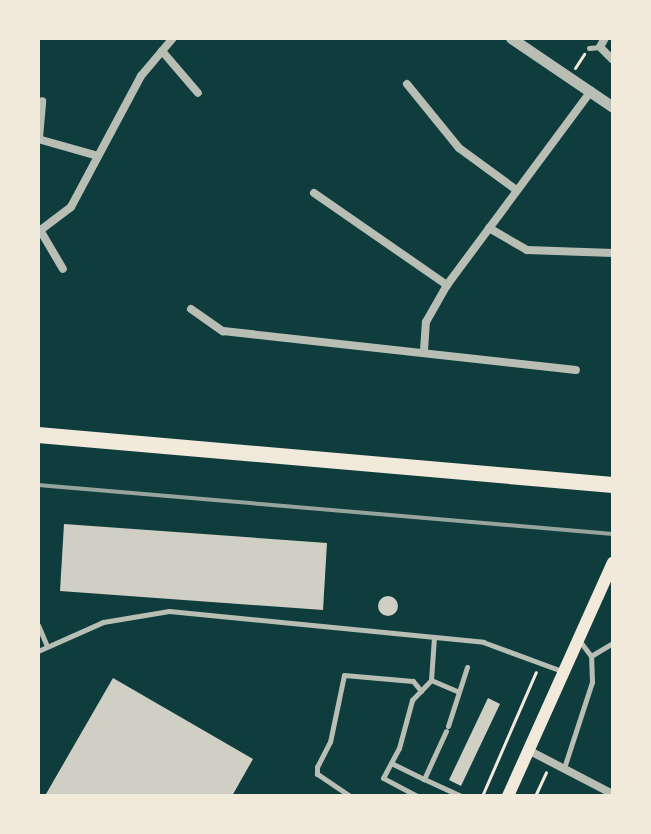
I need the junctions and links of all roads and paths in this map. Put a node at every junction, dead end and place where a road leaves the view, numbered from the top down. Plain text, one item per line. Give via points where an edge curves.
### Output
1 (511, 38) edge
2 (605, 38) edge
3 (170, 39) edge
4 (600, 47) junction
5 (589, 48) joint
6 (162, 51) junction
7 (613, 60) edge
8 (569, 76) junction
9 (407, 84) dead end
10 (591, 91) junction
11 (198, 93) dead end
12 (42, 101) dead end
13 (613, 107) edge
14 (39, 138) edge
15 (98, 156) junction
16 (515, 189) junction
17 (314, 193) dead end
18 (489, 228) junction
19 (39, 231) edge
20 (613, 253) edge
21 (63, 269) dead end
22 (447, 285) junction
23 (191, 309) dead end
24 (424, 350) junction
25 (576, 370) dead end
26 (38, 435) edge
27 (613, 485) edge
28 (613, 562) edge
29 (38, 625) edge
30 (434, 637) junction
31 (577, 638) junction
32 (613, 643) edge
33 (46, 644) junction
34 (38, 651) edge
35 (591, 656) junction
36 (541, 662) junction
37 (467, 667) dead end
38 (562, 671) junction
39 (431, 680) junction
40 (421, 691) junction
41 (457, 691) junction
42 (528, 750) junction
43 (551, 761) junction
44 (391, 763) junction
45 (564, 768) junction
46 (424, 779) junction
47 (613, 794) edge
48 (350, 796) edge
49 (417, 796) edge
50 (461, 796) edge
51 (482, 796) edge
52 (508, 796) edge
53 (535, 796) edge

1 - 8 street
2 - 4 street
3 - 6 street
4 - 5 lane
4 - 7 street
5 - 8 path
6 - 11 street
6 - 15 street via 141,76
8 - 10 street
9 - 16 street via 459,148
10 - 13 street
10 - 16 street
12 - 14 street
14 - 15 street
15 - 19 street via 71,207
16 - 18 street
17 - 22 street
18 - 20 street via 527,250
18 - 22 street
19 - 21 street
22 - 24 street via 426,322
23 - 24 street via 223,331
24 - 25 street
26 - 27 highway
28 - 31 main road
29 - 33 lane
30 - 33 lane via 169,611 103,622
30 - 36 lane via 508,648
30 - 39 lane
31 - 35 lane
31 - 38 main road
32 - 35 lane
33 - 34 lane
35 - 45 lane via 586,709
36 - 38 lane
36 - 51 path
37 - 41 lane
38 - 42 main road
39 - 40 lane
39 - 41 lane
40 - 44 lane via 412,700
40 - 48 lane via 413,681 344,675 330,742 317,774
41 - 46 lane
42 - 43 street
42 - 52 main road
43 - 45 street
43 - 53 path
44 - 46 lane
44 - 49 lane via 383,778
45 - 47 street
46 - 50 lane

